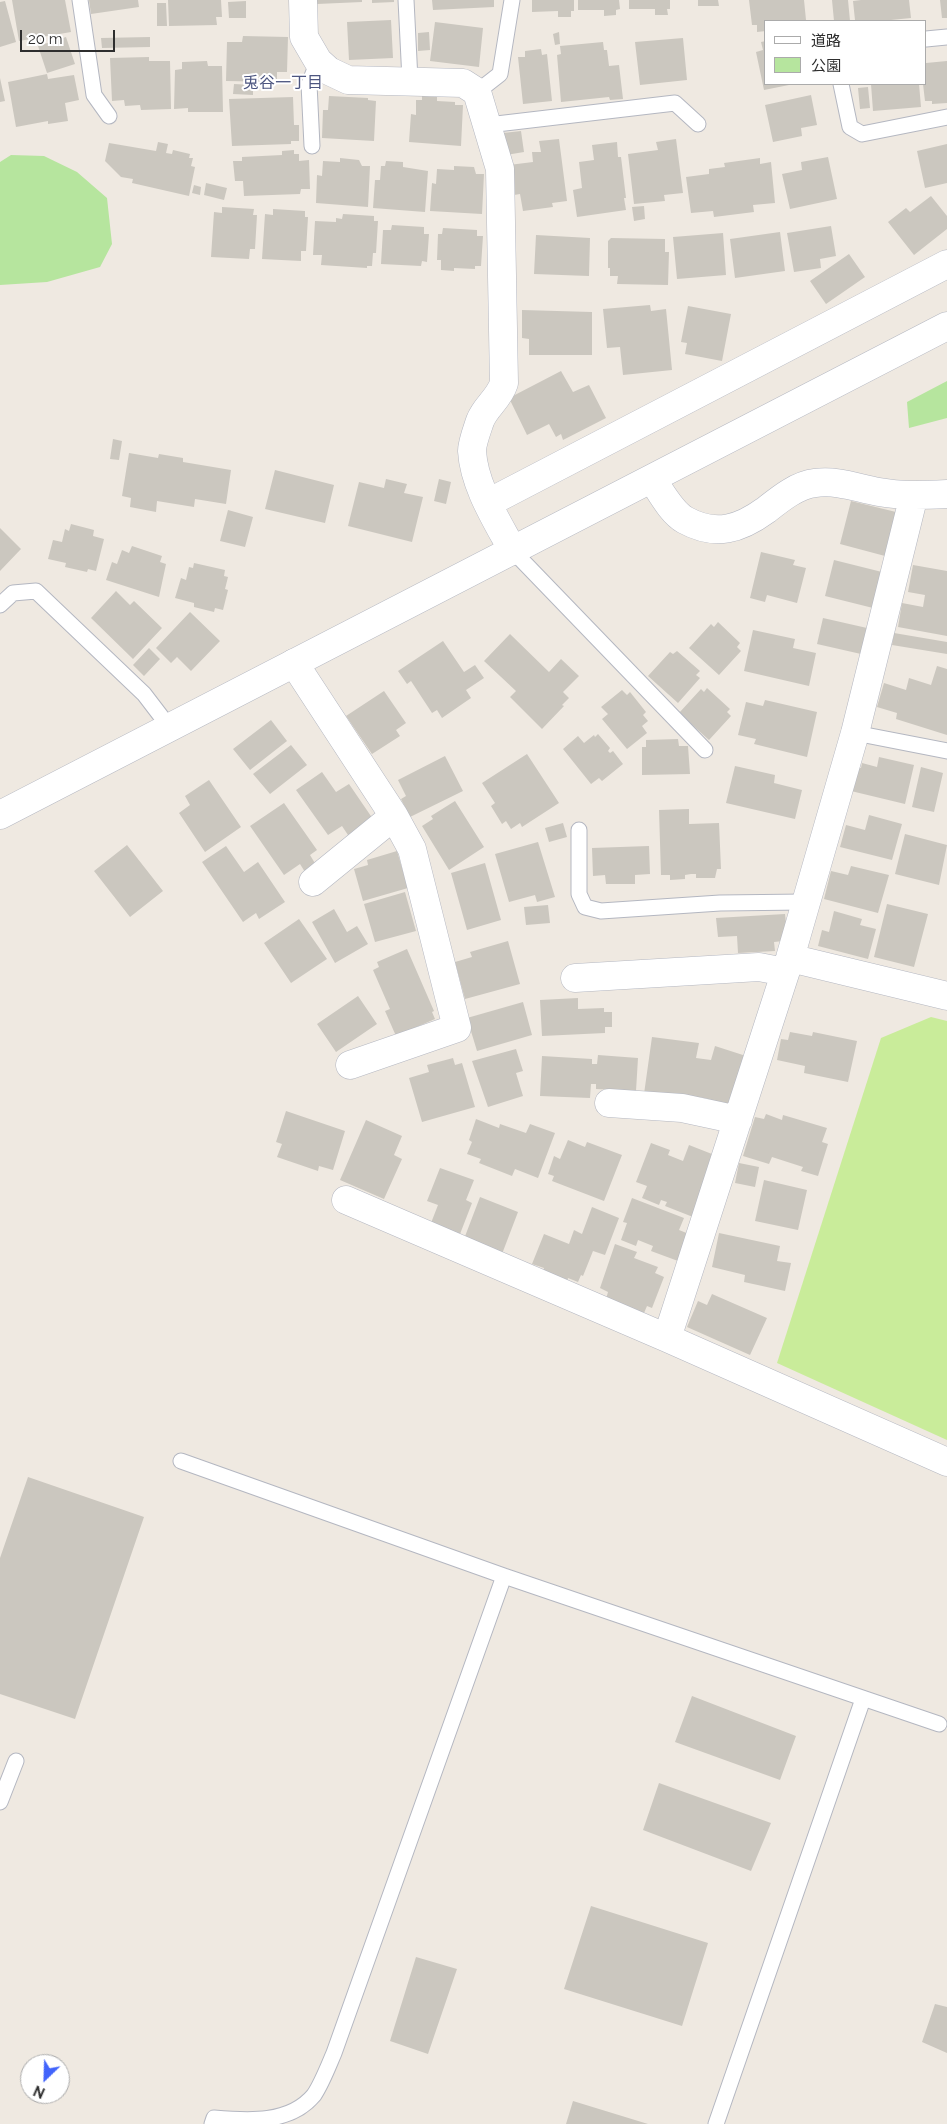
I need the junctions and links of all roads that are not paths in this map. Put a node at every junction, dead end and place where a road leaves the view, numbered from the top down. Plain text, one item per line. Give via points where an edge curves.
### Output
1 (80, 0) edge
2 (302, 0) edge
3 (406, 0) edge
4 (512, 0) edge
5 (947, 37) edge
6 (927, 39) edge
7 (318, 61) junction
8 (410, 80) junction
9 (841, 85) edge
10 (477, 92) junction
11 (109, 116) dead end
12 (947, 117) edge
13 (698, 124) dead end
14 (488, 126) junction
15 (312, 146) dead end
16 (947, 264) edge
17 (947, 326) edge
18 (652, 479) junction
19 (947, 494) edge
20 (914, 495) junction
21 (488, 503) junction
22 (513, 551) junction
23 (0, 605) edge
24 (294, 664) junction
25 (170, 728) junction
26 (855, 733) junction
27 (705, 750) dead end
28 (947, 751) edge
29 (0, 816) edge
30 (394, 816) junction
31 (578, 830) dead end
32 (313, 882) dead end
33 (805, 902) junction
34 (788, 965) junction
35 (575, 978) dead end
36 (947, 996) edge
37 (350, 1065) dead end
38 (609, 1104) dead end
39 (738, 1120) junction
40 (346, 1200) dead end
41 (667, 1338) junction
42 (181, 1461) dead end
43 (947, 1462) edge
44 (504, 1576) junction
45 (863, 1699) junction
46 (939, 1724) dead end
47 (16, 1761) dead end
48 (0, 1802) edge
49 (212, 2124) edge
50 (716, 2124) edge

1 - 11 lane via 94,95
2 - 7 street via 304,36
3 - 8 lane
4 - 10 lane via 500,74
5 - 6 lane
7 - 8 street via 348,80
7 - 15 lane via 309,84
8 - 10 street via 463,83
9 - 12 lane via 850,127 862,134
10 - 14 street
13 - 14 lane via 675,103
14 - 21 street via 500,169 504,383 500,395 480,419 472,450
16 - 21 street
17 - 18 street
18 - 20 street via 684,520 716,530 742,526 787,494 813,483 839,482 878,492
18 - 22 street
19 - 20 street
20 - 26 street
21 - 22 street
22 - 24 street
22 - 27 lane
23 - 25 lane via 13,593 36,591 144,694
24 - 25 street
24 - 30 street
25 - 29 street
26 - 28 lane
26 - 33 street
30 - 32 street
30 - 37 street via 412,849 457,1028
31 - 33 lane via 579,894 585,907 601,911 720,903
33 - 34 street
34 - 35 street
34 - 36 street
34 - 39 street
38 - 39 street via 682,1108
39 - 41 street
40 - 41 street
41 - 43 street
42 - 44 lane
44 - 45 lane
44 - 49 lane via 334,2053 314,2095 296,2112 260,2122 214,2118
45 - 46 lane
45 - 50 lane
47 - 48 lane

